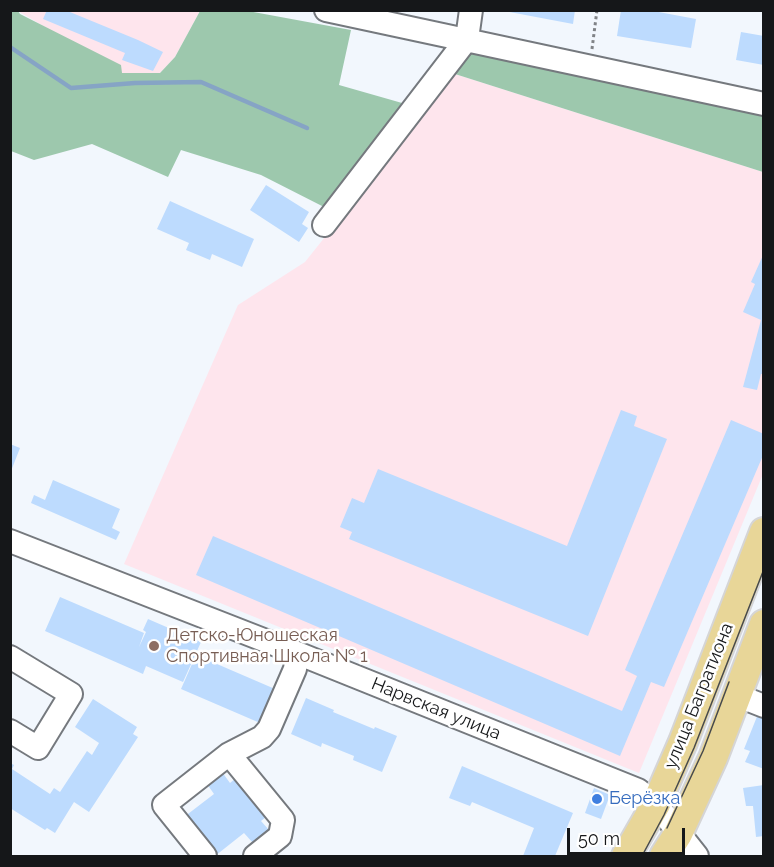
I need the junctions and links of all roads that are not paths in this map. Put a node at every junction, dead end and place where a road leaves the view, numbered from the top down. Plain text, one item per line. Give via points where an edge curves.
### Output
1 (326, 10) edge
2 (471, 10) edge
3 (466, 39) junction
4 (764, 104) edge
5 (324, 225) dead end
6 (764, 532) edge
7 (10, 541) edge
8 (764, 624) edge
9 (297, 653) junction
10 (10, 657) edge
11 (736, 695) junction
12 (764, 706) edge
13 (10, 731) edge
14 (229, 754) junction
15 (656, 804) junction
16 (671, 845) edge
17 (205, 856) edge
18 (255, 856) edge
19 (626, 856) edge
20 (698, 856) edge

1 - 3 street
2 - 3 street
3 - 4 street
3 - 5 street
6 - 15 main road, улица Багратиона
7 - 9 street, Нарвская улица
8 - 11 main road, улица Багратиона
9 - 14 street via 295,669 270,729
9 - 15 street, Нарвская улица via 638,790
10 - 13 street via 71,694 38,748
11 - 12 street
11 - 16 main road, улица Багратиона via 713,758
14 - 17 street via 165,805
14 - 18 street via 283,820 280,836
15 - 16 street, Нарвская улица
15 - 19 main road, улица Багратиона
16 - 20 street, Нарвская улица

